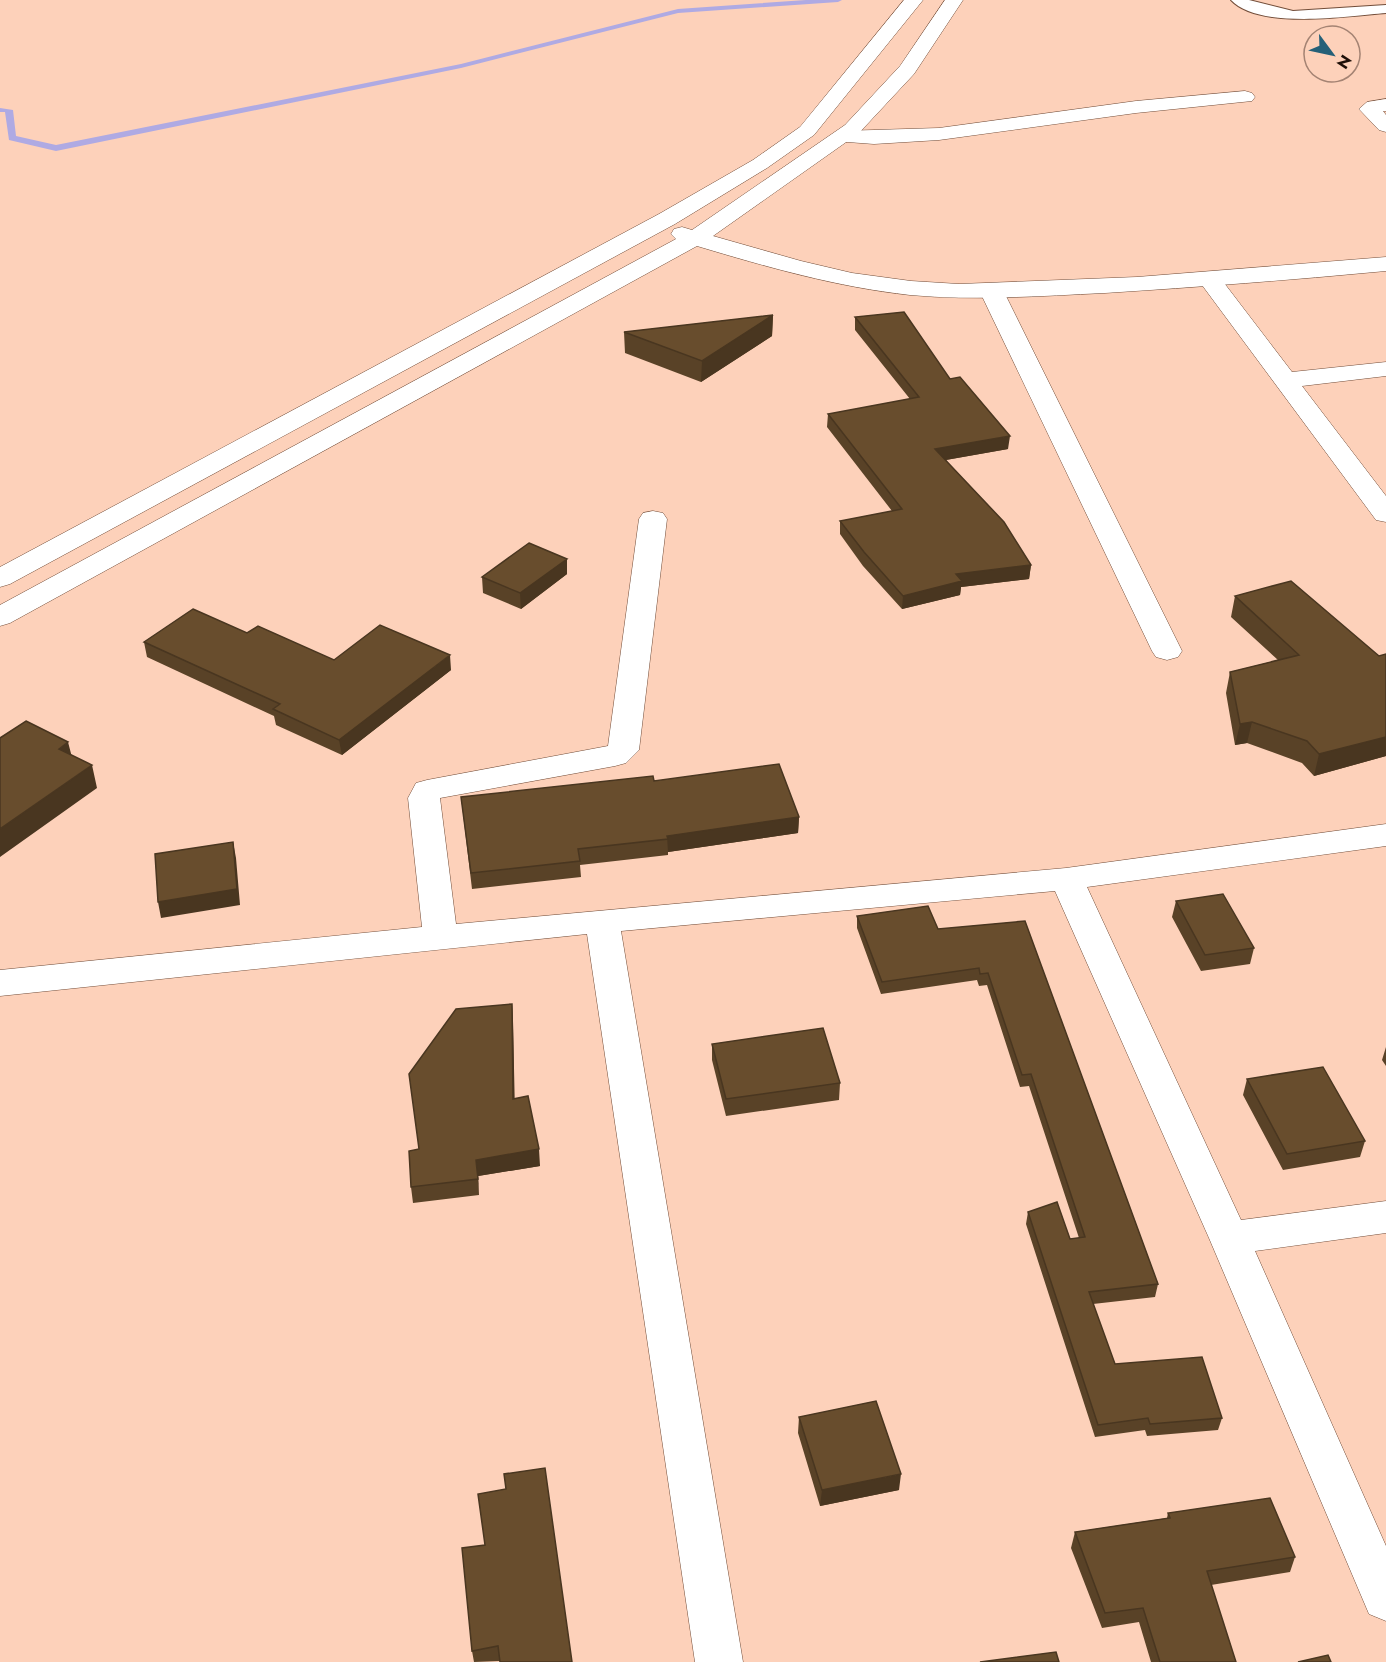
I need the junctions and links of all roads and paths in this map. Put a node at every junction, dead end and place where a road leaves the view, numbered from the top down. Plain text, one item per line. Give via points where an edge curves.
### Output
1 (914, 0) edge
2 (954, 0) edge
3 (1238, 0) edge
4 (1386, 9) edge
5 (1245, 97) dead end
6 (1386, 105) edge
7 (1386, 126) edge
8 (841, 137) junction
9 (653, 226) junction
10 (695, 238) junction
11 (1386, 264) edge
12 (1210, 280) junction
13 (992, 292) junction
14 (1386, 369) edge
15 (1286, 380) junction
16 (1386, 514) edge
17 (653, 519) dead end
18 (0, 578) edge
19 (0, 617) edge
20 (1167, 651) dead end
21 (1386, 835) edge
22 (1066, 879) junction
23 (603, 921) junction
24 (441, 938) junction
25 (0, 984) edge
26 (1386, 1217) edge
27 (1229, 1238) junction
28 (1386, 1599) edge
29 (719, 1662) edge

1 - 9 street via 807,131 760,164
2 - 8 street via 907,70
3 - 4 lane via 1258,10 1291,16
5 - 8 street via 1162,104 930,137
6 - 7 street via 1369,109
8 - 10 street
9 - 10 street
9 - 18 street
10 - 13 street via 849,279 910,288
10 - 19 street
11 - 12 street
12 - 13 street
12 - 15 street
13 - 20 street
14 - 15 street
15 - 16 street
17 - 24 street via 622,750 615,756 427,790 424,798 430,864
21 - 22 street
22 - 23 street
22 - 27 street
23 - 24 street
23 - 29 street
24 - 25 street
26 - 27 street
27 - 28 street

